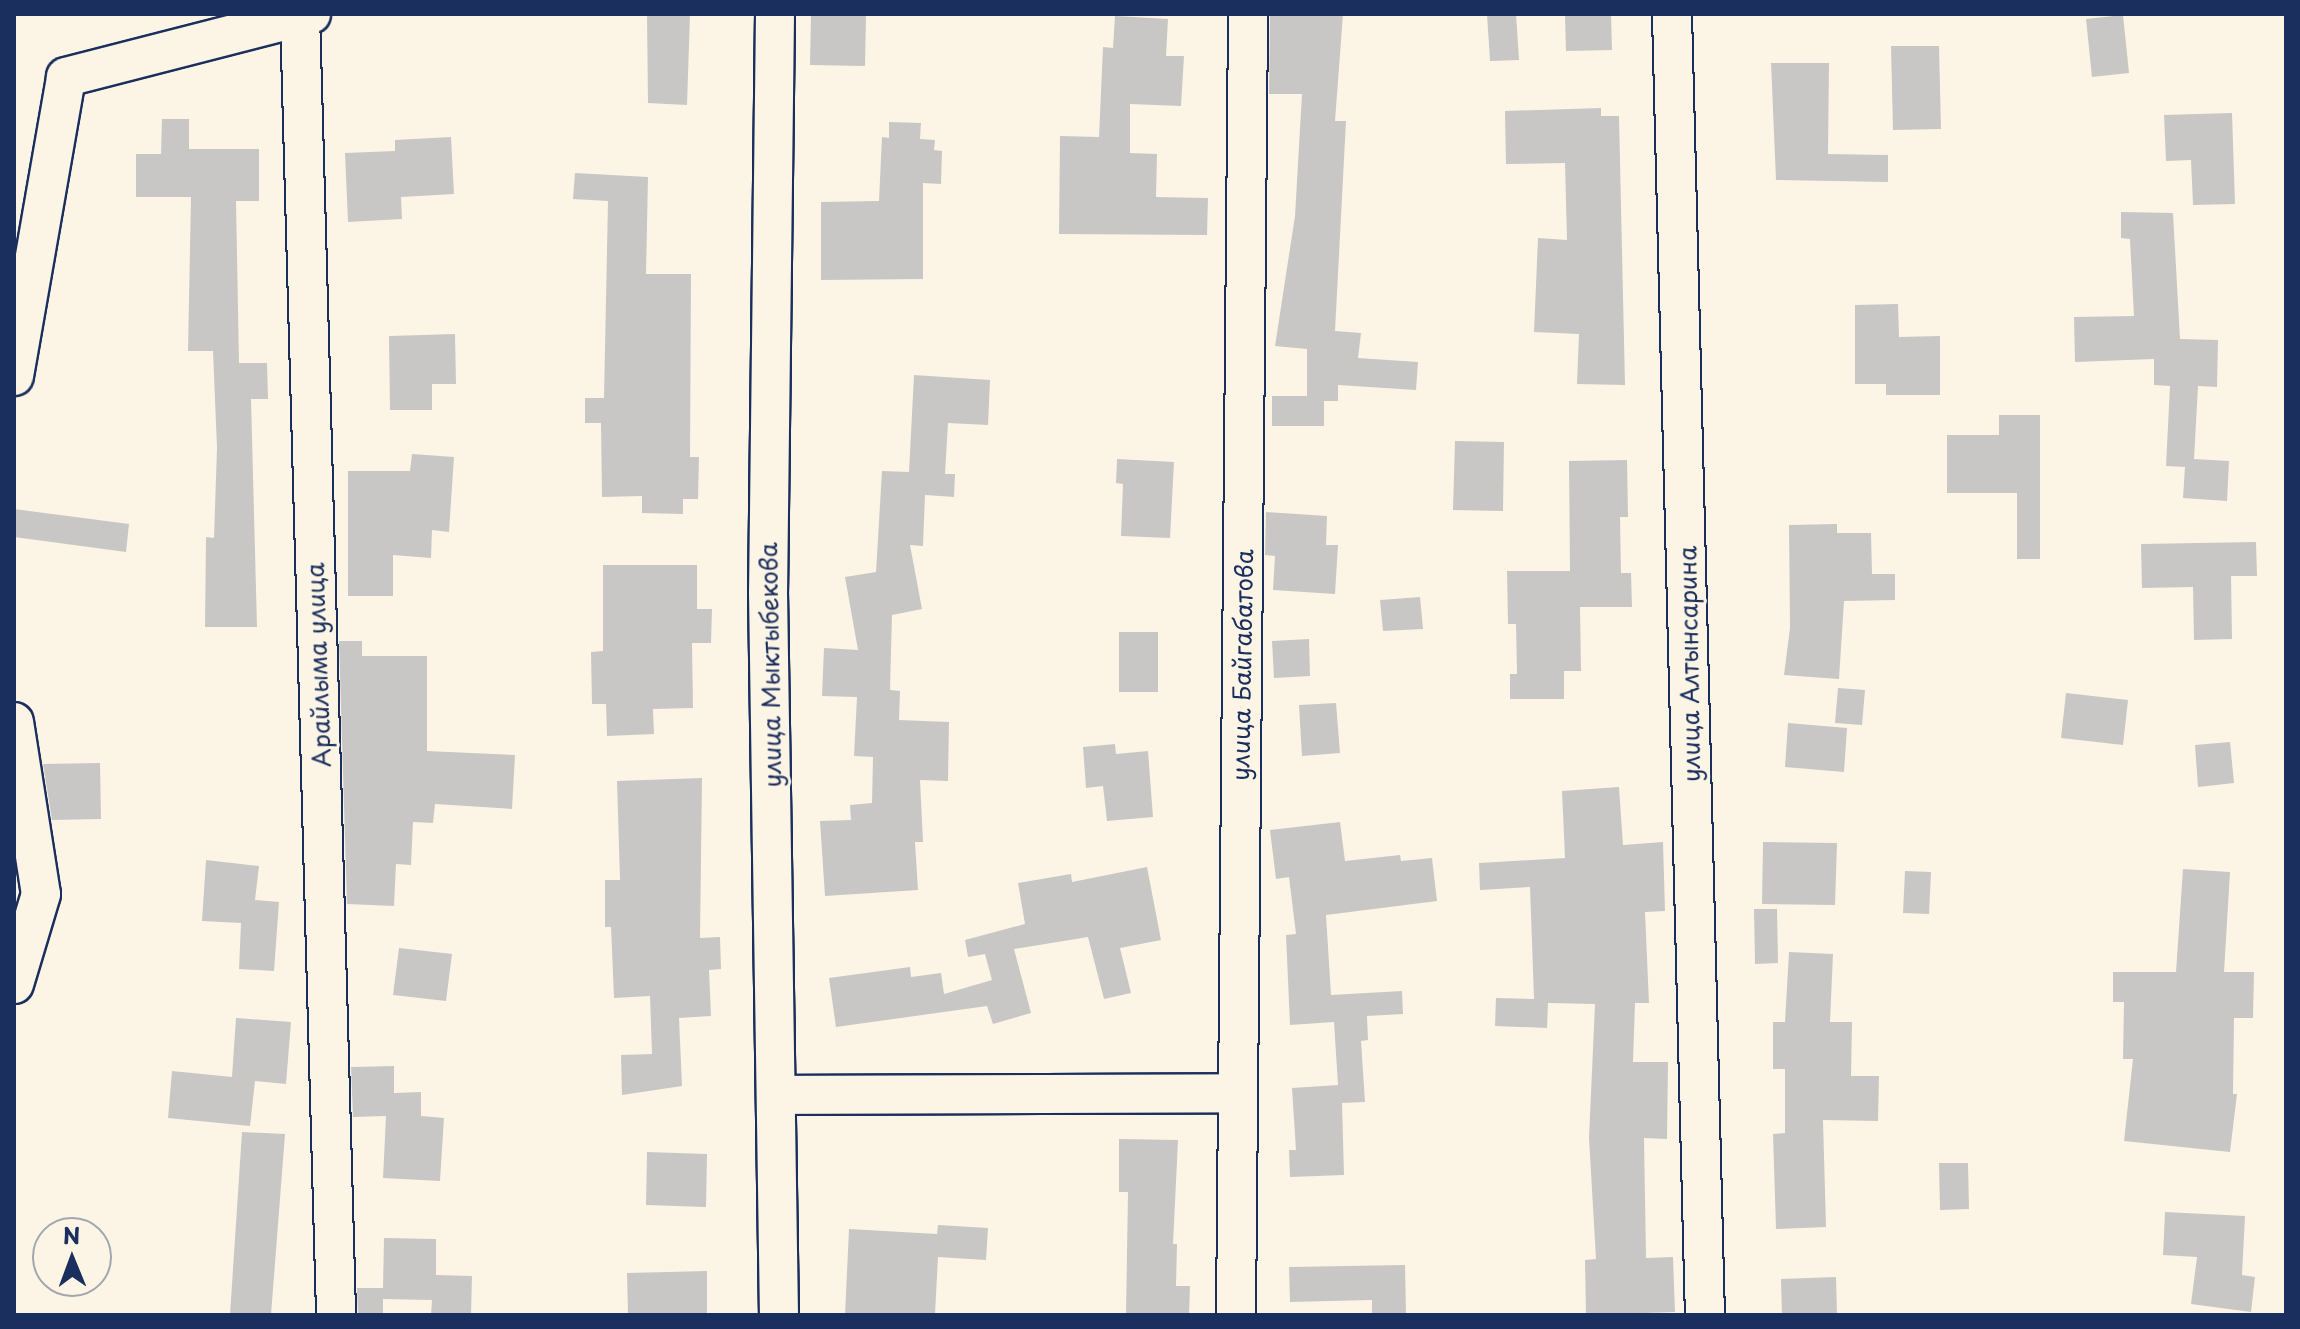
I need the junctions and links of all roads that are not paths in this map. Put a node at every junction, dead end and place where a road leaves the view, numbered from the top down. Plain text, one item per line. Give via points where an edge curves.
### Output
1 (311, 14) edge
2 (775, 14) edge
3 (1248, 14) edge
4 (1672, 14) edge
5 (300, 15) edge
6 (14, 376) edge
7 (14, 722) edge
8 (14, 984) edge
9 (1238, 1093) junction
10 (776, 1095) junction
11 (336, 1315) edge
12 (779, 1315) edge
13 (1236, 1315) edge
14 (1705, 1315) edge

1 - 5 street
2 - 10 street, улица Мыктыбекова via 768,592
3 - 9 street, улица Байгабатова
4 - 14 street, улица Алтынсарина
5 - 6 street via 66,77
5 - 11 street, Арайлыма улица
7 - 8 street via 41,894
9 - 10 street
9 - 13 street, улица Байгабатова
10 - 12 street, улица Мыктыбекова

